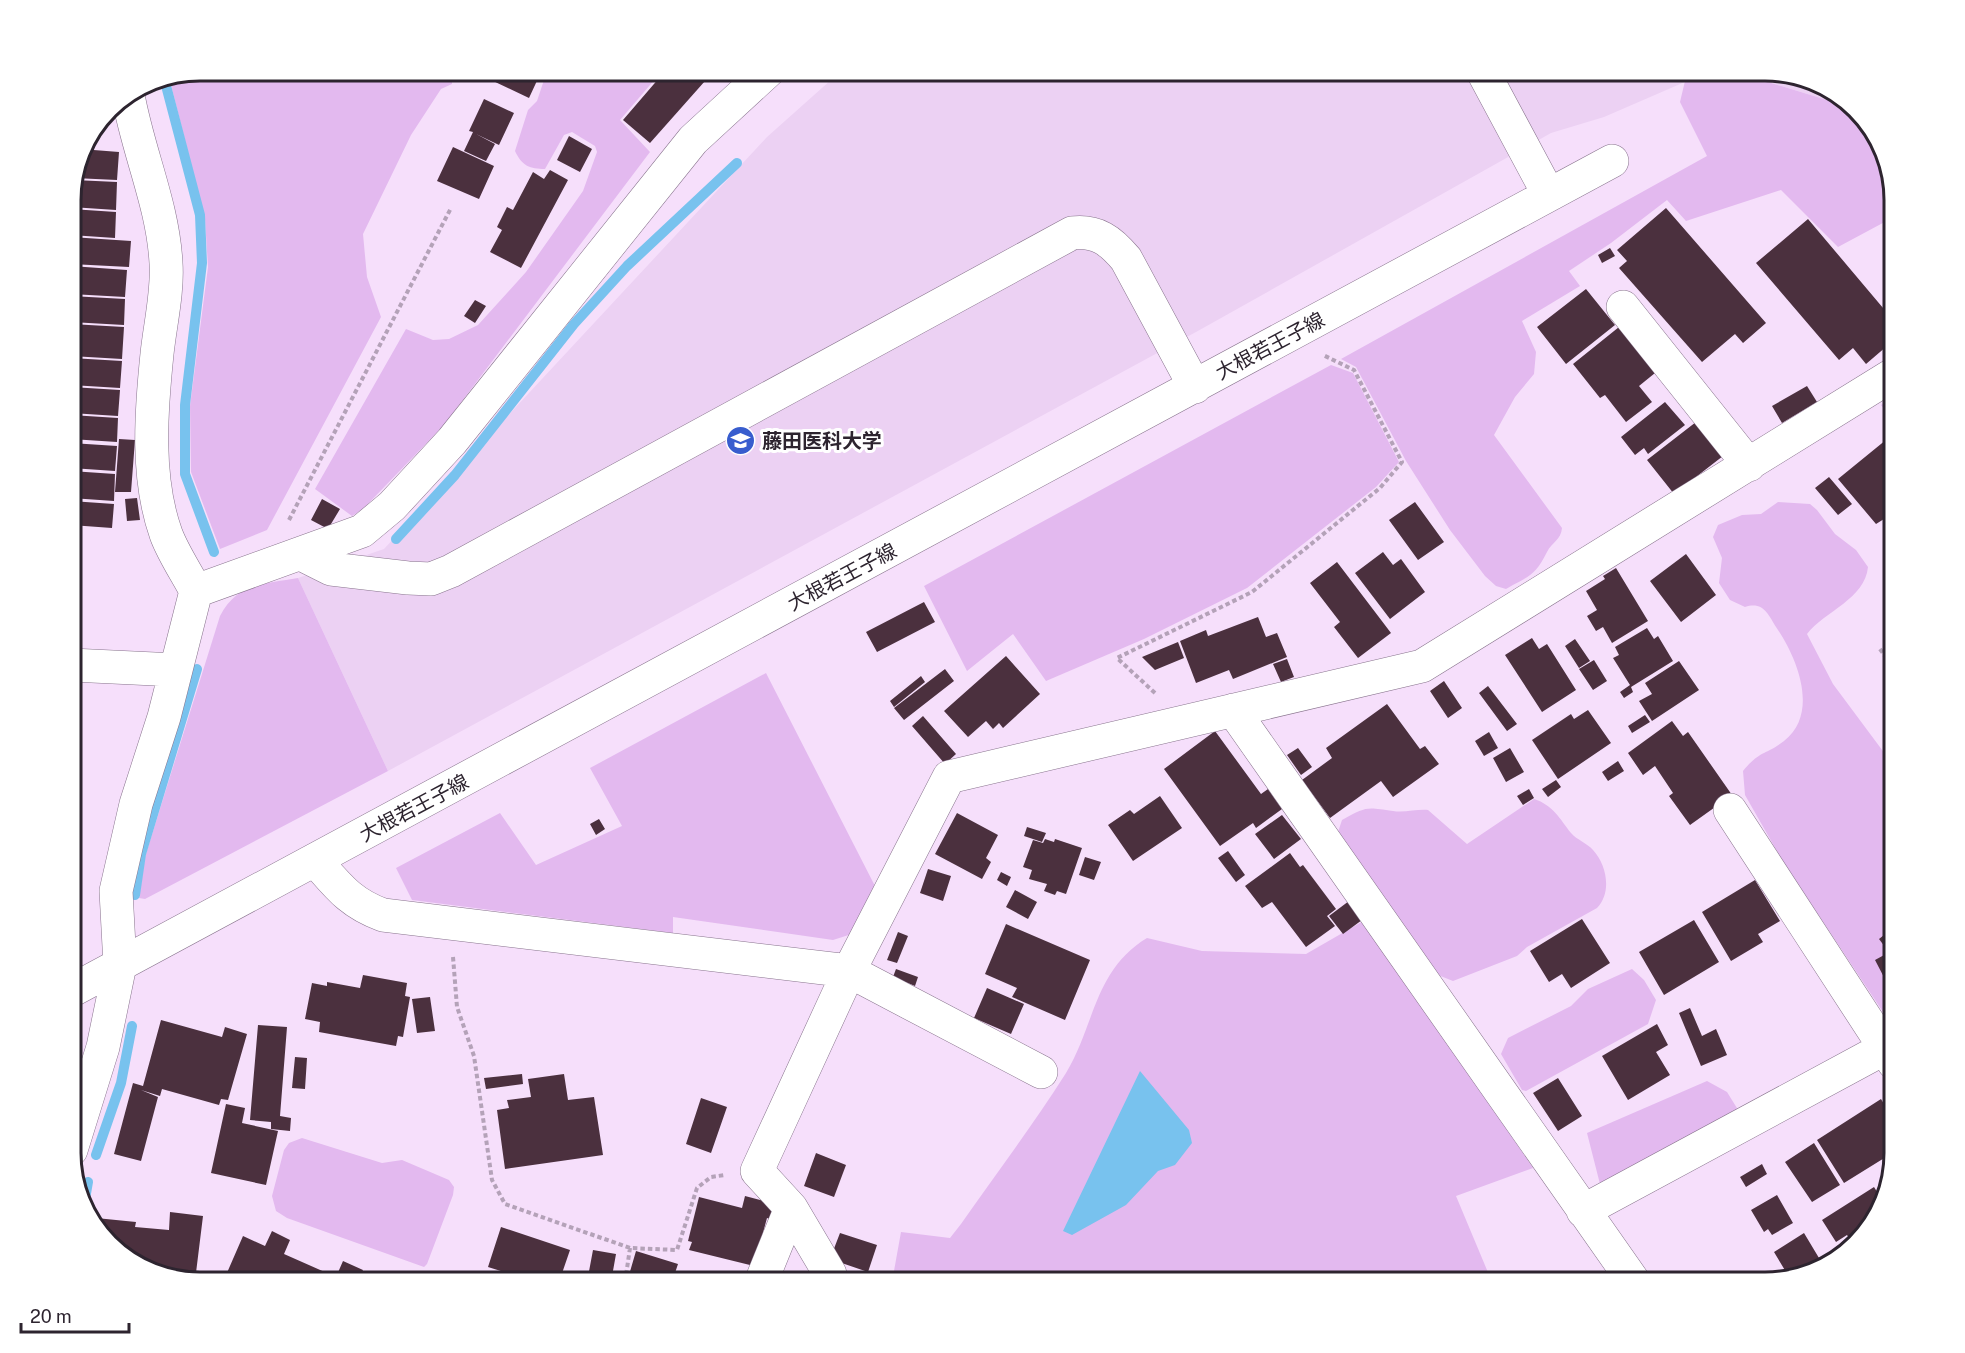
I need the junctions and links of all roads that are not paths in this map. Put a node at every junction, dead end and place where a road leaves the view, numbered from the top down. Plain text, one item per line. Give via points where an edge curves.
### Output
1 (757, 81) edge
2 (1488, 81) edge
3 (130, 104) edge
4 (1612, 161) dead end
5 (1549, 195) junction
6 (1623, 307) dead end
7 (1884, 380) edge
8 (1196, 387) junction
9 (1749, 465) junction
10 (301, 554) junction
11 (196, 591) junction
12 (81, 665) edge
13 (176, 670) junction
14 (1233, 710) junction
15 (1730, 810) dead end
16 (316, 861) junction
17 (120, 965) junction
18 (849, 971) junction
19 (81, 986) edge
20 (1884, 1047) edge
21 (1884, 1059) edge
22 (1041, 1072) dead end
23 (81, 1118) edge
24 (791, 1208) junction
25 (1583, 1211) junction
26 (765, 1272) edge
27 (829, 1272) edge
28 (1627, 1272) edge

1 - 10 street via 693,140 452,441 392,506 362,531
2 - 5 street
3 - 11 street via 163,221 167,266 154,382 156,490 166,535
4 - 5 street, 大根若王子線
5 - 8 street, 大根若王子線
6 - 9 street
7 - 9 street
8 - 10 street via 1126,259 1113,243 1097,234 1072,233 451,572 431,579 331,569
8 - 16 street, 大根若王子線
9 - 14 street via 1422,666
10 - 11 street
11 - 13 street
12 - 13 street
13 - 17 street via 136,804 116,891
14 - 18 street via 949,777
14 - 25 street
15 - 20 street
16 - 17 street, 大根若王子線
16 - 18 street via 348,898 383,915
17 - 19 street, 大根若王子線
17 - 23 street via 103,1047
18 - 22 street
18 - 24 street via 757,1171
21 - 25 street
24 - 26 street
24 - 27 street
25 - 28 street

